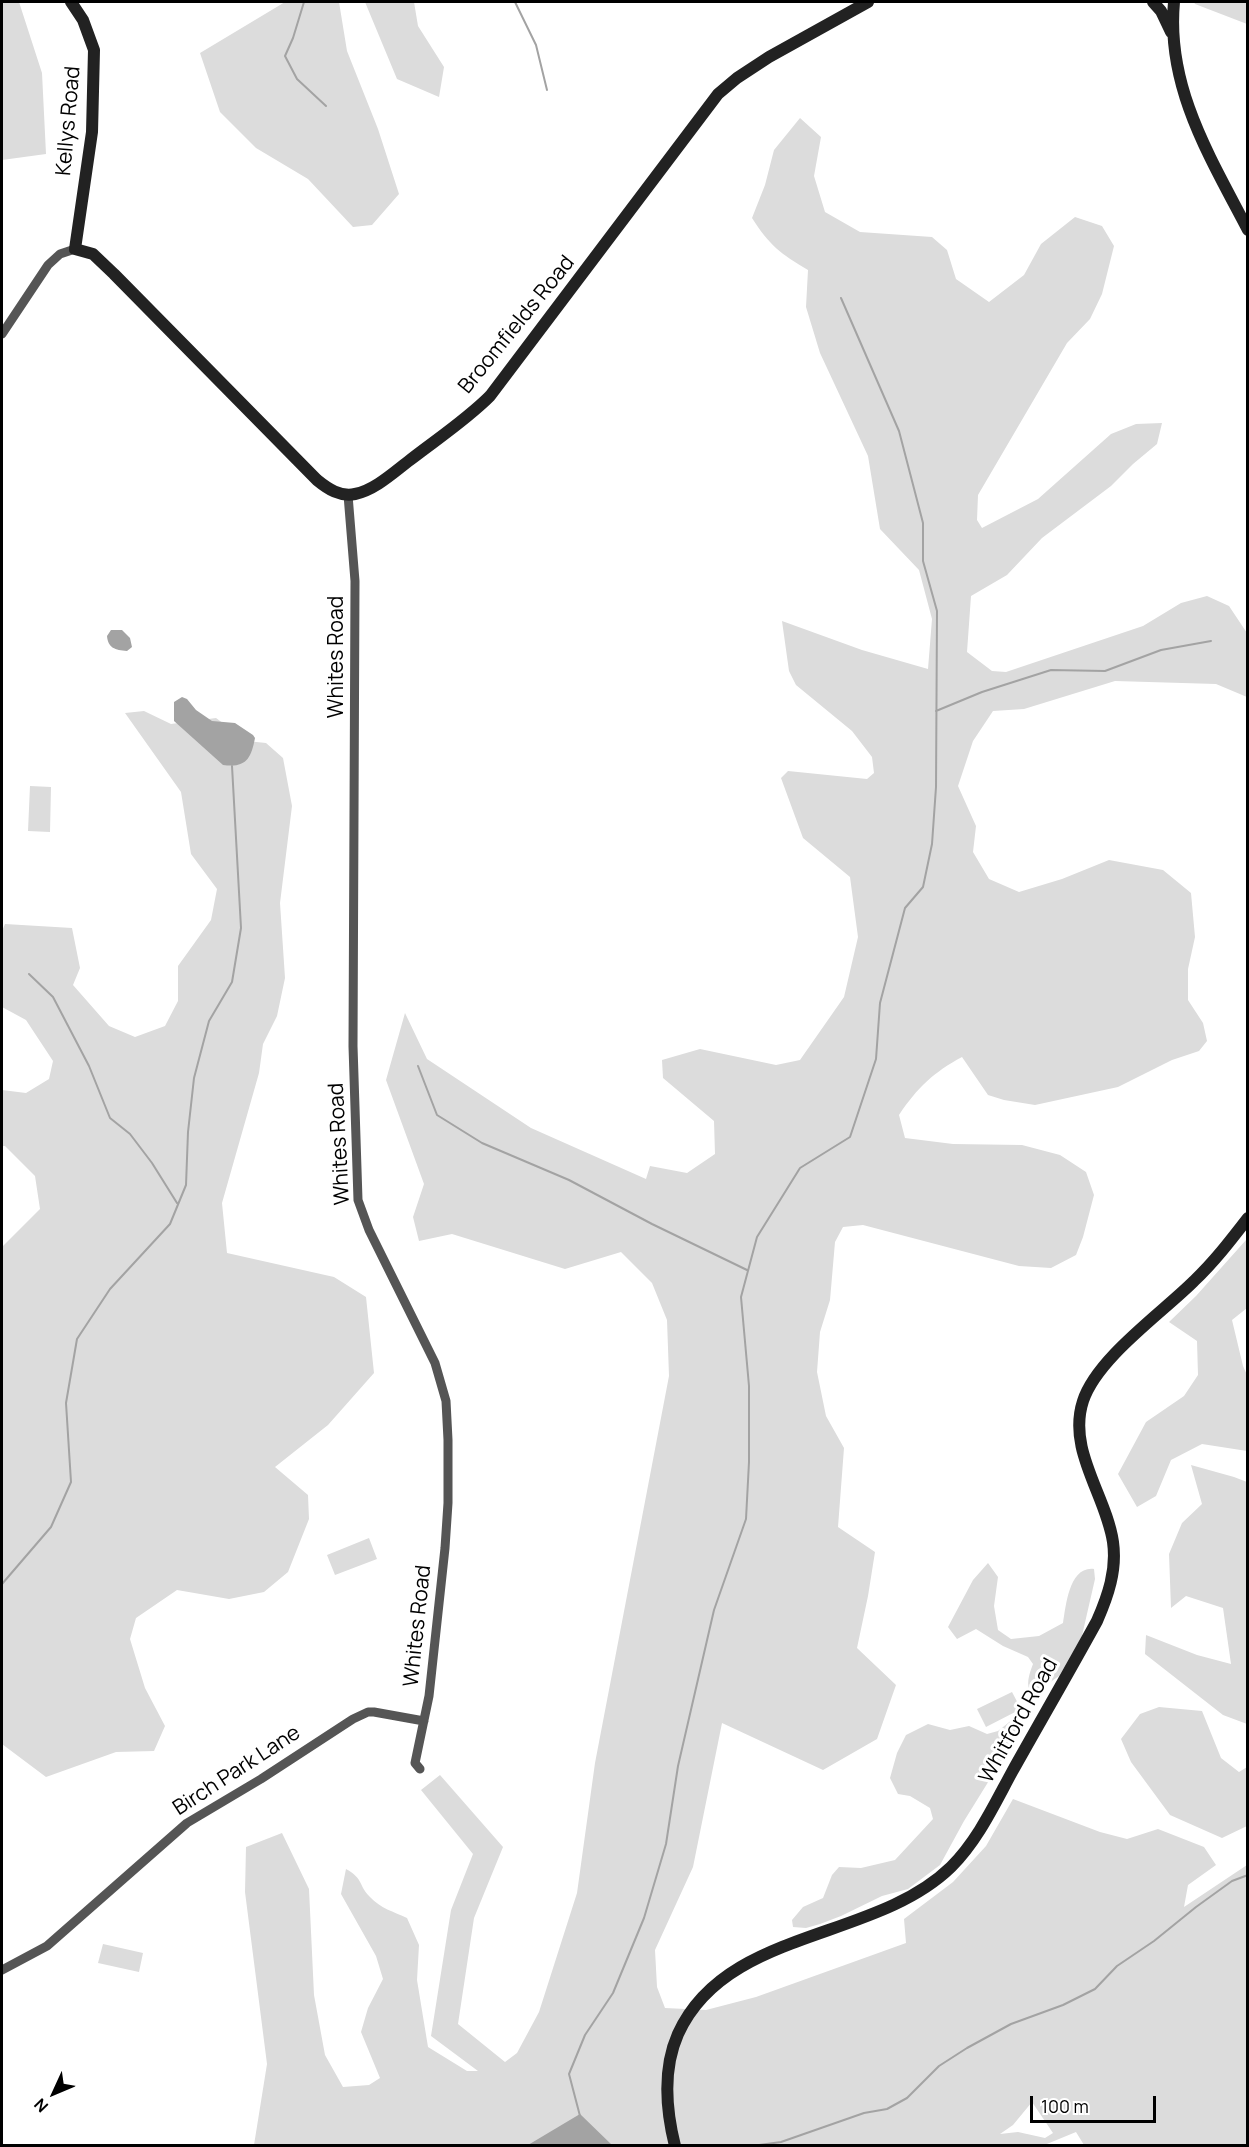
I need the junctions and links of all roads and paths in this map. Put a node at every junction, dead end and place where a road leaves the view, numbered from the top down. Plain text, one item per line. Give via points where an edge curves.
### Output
1 (70, 2) edge
2 (868, 2) edge
3 (1153, 2) edge
4 (1174, 2) edge
5 (1173, 39) junction
6 (1248, 230) edge
7 (75, 249) junction
8 (2, 334) edge
9 (348, 495) junction
10 (1248, 1218) edge
11 (424, 1721) junction
12 (420, 1769) dead end
13 (2, 1970) edge
14 (674, 2142) edge

1 - 7 main road, Kellys Road via 83,20 94,50 92,132
2 - 9 main road, Broomfields Road via 769,57 718,94 490,396 385,478 364,492
3 - 5 main road
4 - 5 main road
5 - 6 main road via 1192,119
7 - 8 street via 60,254 48,265
7 - 9 main road via 88,251 98,259 317,480 332,491
9 - 11 street, Whites Road via 355,581 353,1046 358,1200 363,1218 435,1363 446,1401 449,1473 445,1548
10 - 14 main road, Whitford Road via 1202,1273 1105,1364 1087,1391 1080,1413 1080,1432 1087,1466 1111,1534 1114,1563 1110,1586 1097,1621 980,1831 953,1864 923,1889 747,1963 704,1994 682,2026 669,2064
11 - 12 street, Whites Road via 415,1763
11 - 13 street, Birch Park Lane via 374,1712 353,1719 198,1815 47,1946

